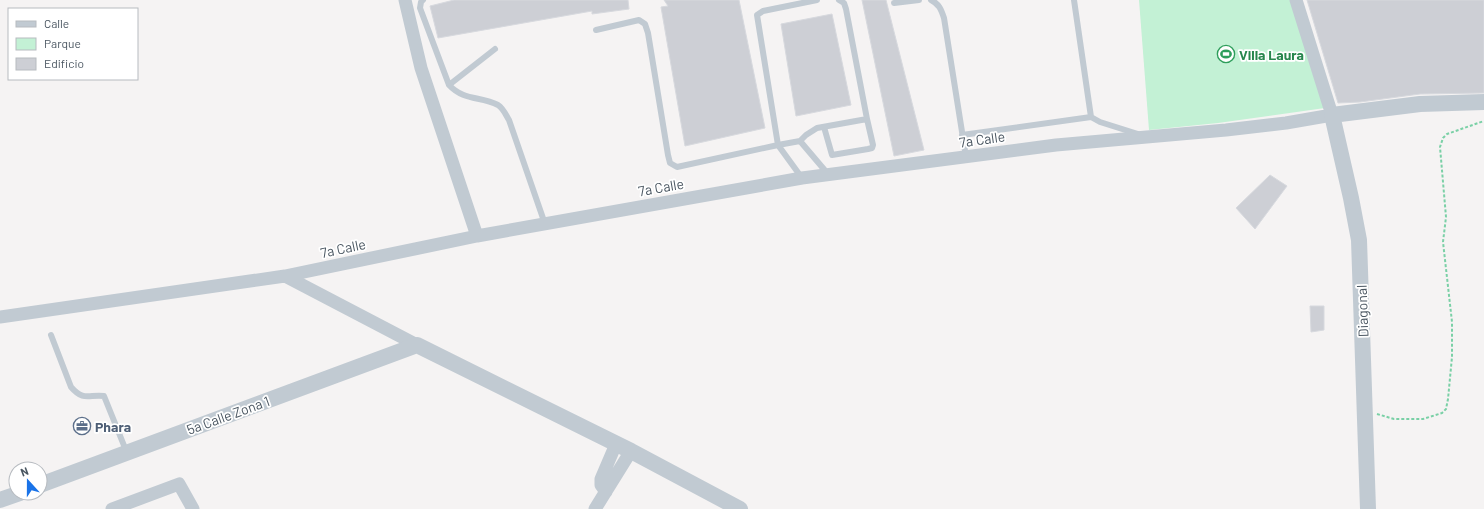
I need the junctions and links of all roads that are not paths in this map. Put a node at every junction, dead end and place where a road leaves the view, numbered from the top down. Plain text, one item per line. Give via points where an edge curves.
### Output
1 (405, 0) edge
2 (423, 0) edge
3 (817, 0) edge
4 (839, 0) edge
5 (919, 0) edge
6 (931, 0) edge
7 (1074, 0) edge
8 (1296, 0) edge
9 (894, 3) dead end
10 (596, 30) dead end
11 (495, 48) dead end
12 (449, 85) junction
13 (1484, 102) edge
14 (1332, 115) junction
15 (1091, 117) junction
16 (867, 119) junction
17 (824, 127) junction
18 (962, 135) junction
19 (1147, 137) junction
20 (800, 141) junction
21 (778, 145) junction
22 (966, 157) junction
23 (828, 174) junction
24 (802, 178) junction
25 (544, 224) junction
26 (477, 236) junction
27 (285, 276) junction
28 (0, 317) edge
29 (51, 335) dead end
30 (417, 345) junction
31 (616, 444) junction
32 (631, 451) junction
33 (127, 453) junction
34 (48, 482) edge
35 (606, 492) junction
36 (112, 509) edge
37 (194, 509) edge
38 (595, 509) edge
39 (740, 509) edge
40 (1368, 509) edge

1 - 26 street via 421,68
2 - 12 lane via 420,8
3 - 21 lane via 763,11 757,15
4 - 16 lane via 844,3 846,9
5 - 9 lane
6 - 18 lane via 937,3 944,18
7 - 15 lane
8 - 14 street
10 - 21 lane via 639,20 645,24 670,163 677,167
11 - 12 lane
12 - 25 lane via 464,96 499,106 504,111
13 - 14 street via 1420,104
14 - 19 street, 7a Calle via 1263,126
14 - 40 street, Diagonal via 1359,240
15 - 18 lane
15 - 19 lane
16 - 17 lane
16 - 17 lane via 873,145 868,149 832,155
17 - 20 lane via 806,135
18 - 22 lane
19 - 22 street, 7a Calle via 1056,145
20 - 21 lane
20 - 23 lane
21 - 24 lane
22 - 23 street, 7a Calle
23 - 24 street, 7a Calle
24 - 25 street, 7a Calle
25 - 26 street, 7a Calle
26 - 27 street, 7a Calle
27 - 28 street, 7a Calle
27 - 30 street
29 - 33 lane via 71,387 80,396 104,396
30 - 31 street
30 - 33 street, 5a Calle Zona 1
31 - 32 street
31 - 35 street via 601,479 601,485
32 - 35 street
32 - 39 street
33 - 34 street, 5a Calle Zona 1
35 - 38 street
36 - 37 street via 179,484

